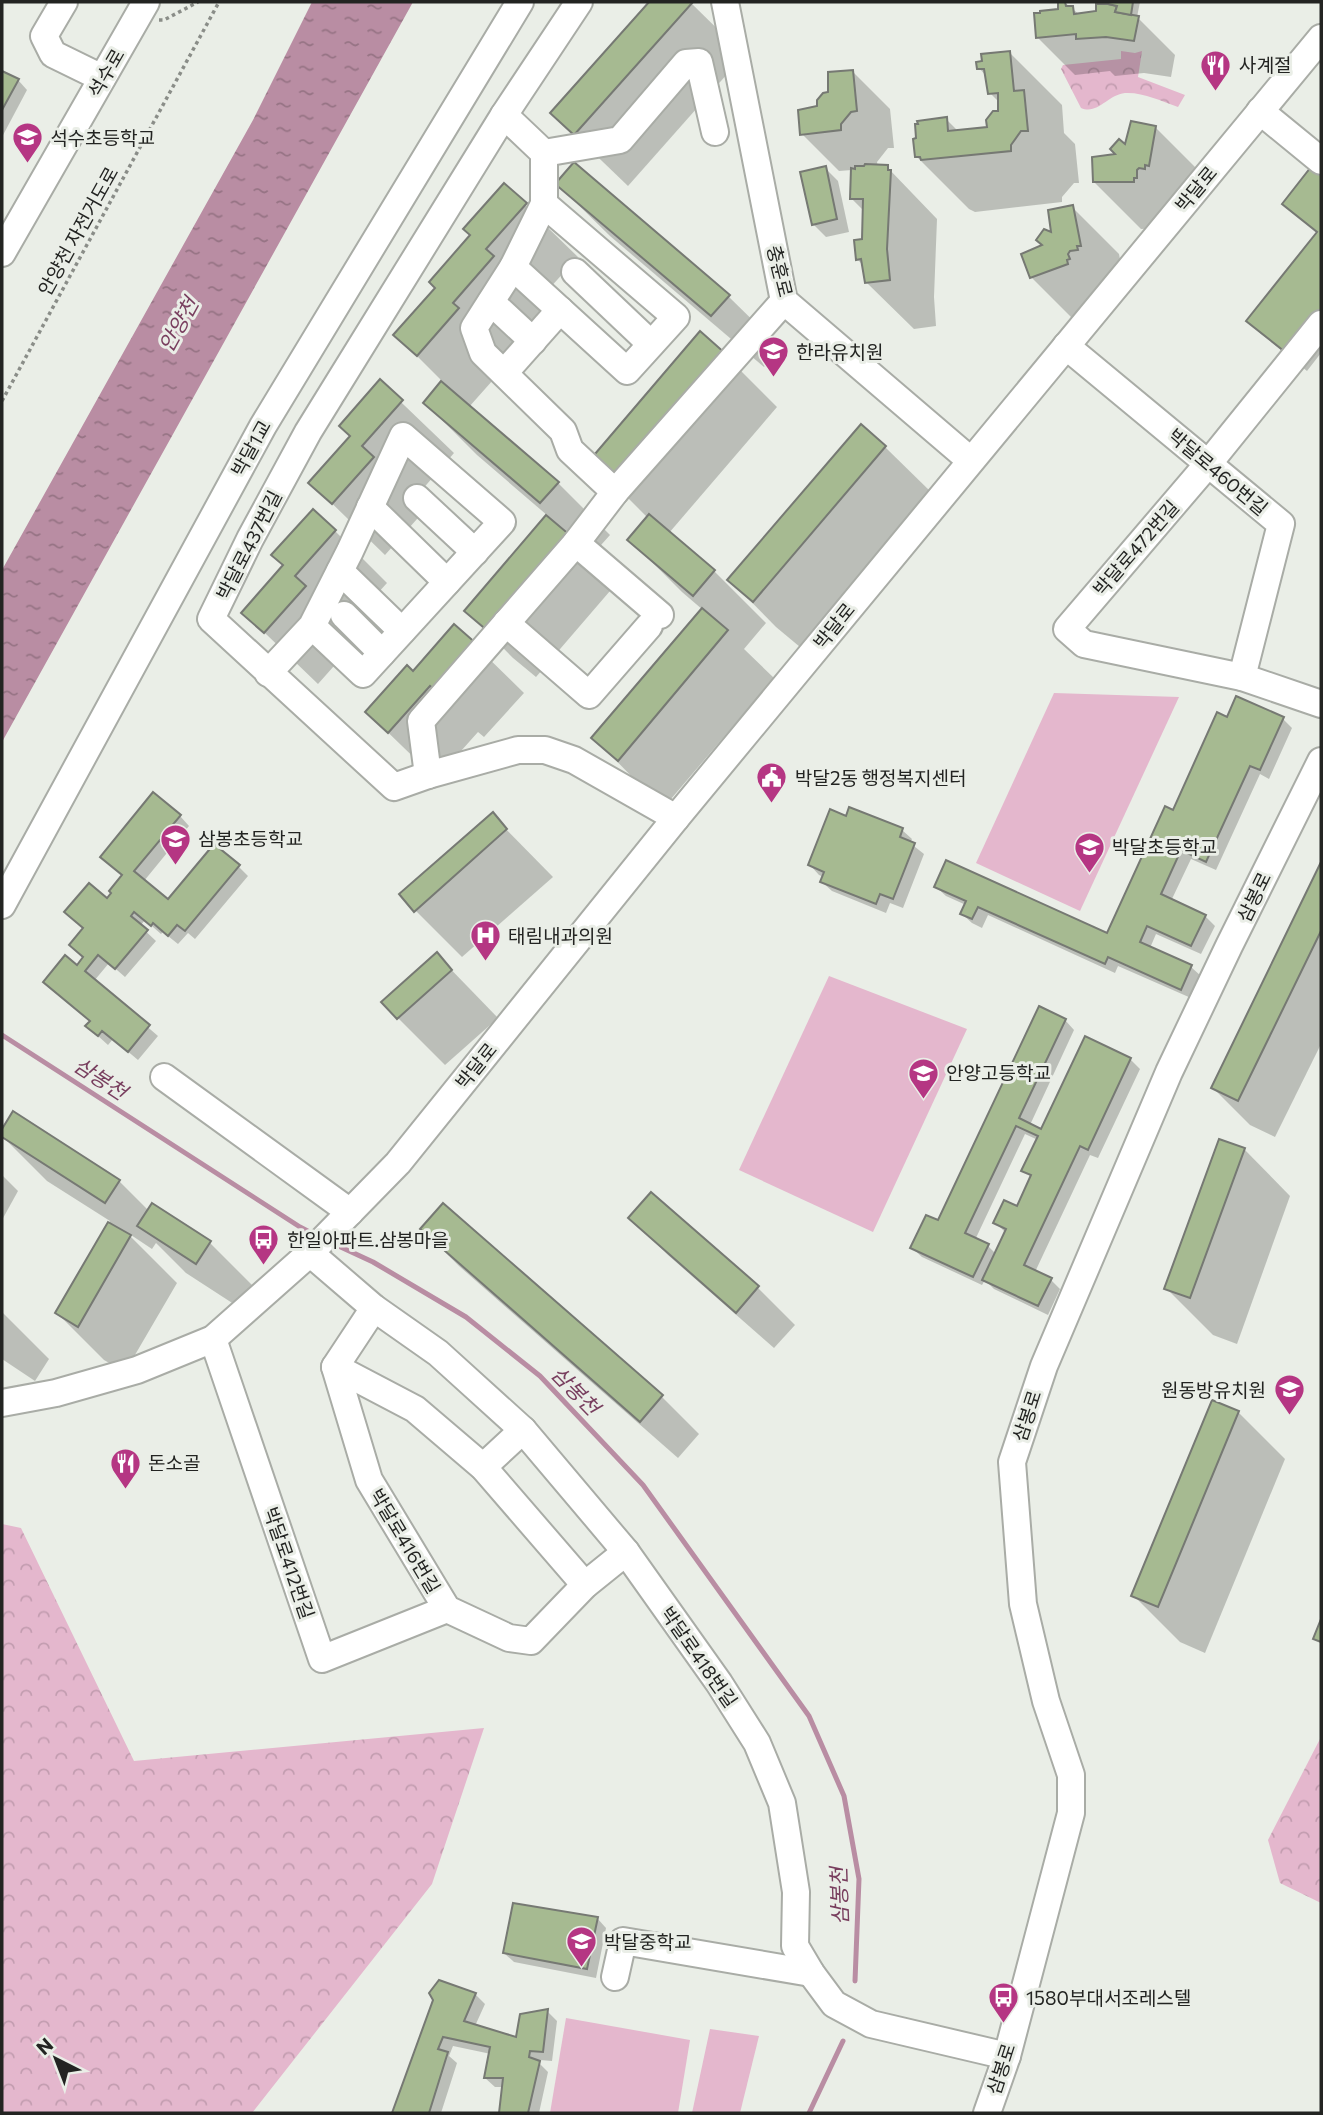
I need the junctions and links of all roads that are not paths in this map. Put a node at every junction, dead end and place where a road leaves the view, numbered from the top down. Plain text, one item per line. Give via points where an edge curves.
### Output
1 (64, 2) edge
2 (520, 2) edge
3 (579, 2) edge
4 (725, 2) edge
5 (140, 7) edge
6 (1321, 38) edge
7 (102, 78) junction
8 (1260, 111) junction
9 (504, 114) junction
10 (715, 132) dead end
11 (544, 153) junction
12 (1321, 161) edge
13 (544, 204) junction
14 (2, 253) edge
15 (513, 267) junction
16 (575, 272) dead end
17 (784, 301) junction
18 (491, 302) junction
19 (561, 310) junction
20 (1321, 324) edge
21 (533, 341) junction
22 (651, 344) junction
23 (1066, 346) junction
24 (504, 373) junction
25 (970, 460) junction
26 (1208, 464) junction
27 (615, 492) junction
28 (417, 498) dead end
29 (370, 508) junction
30 (576, 543) junction
31 (475, 552) junction
32 (340, 571) junction
33 (447, 582) junction
34 (344, 615) dead end
35 (506, 623) junction
36 (312, 626) junction
37 (402, 631) junction
38 (382, 653) junction
39 (268, 673) junction
40 (1242, 677) junction
41 (1321, 705) edge
42 (1321, 761) edge
43 (428, 775) junction
44 (676, 818) junction
45 (2, 905) edge
46 (164, 1077) dead end
47 (349, 1213) junction
48 (313, 1250) junction
49 (374, 1308) junction
50 (213, 1339) junction
51 (335, 1367) junction
52 (2, 1403) edge
53 (523, 1430) junction
54 (483, 1467) junction
55 (626, 1552) junction
56 (585, 1585) junction
57 (447, 1609) junction
58 (811, 1973) junction
59 (615, 1977) dead end
60 (1007, 2056) junction
61 (987, 2113) edge

1 - 7 street via 44,36 52,54
2 - 45 street, 박달1교 via 263,426
3 - 9 street, 박달로437번길
4 - 17 street, 충훈로
5 - 7 street, 석수로
6 - 8 street, 박달로
7 - 14 street, 석수로
8 - 12 street
8 - 23 street, 박달로
9 - 11 street
9 - 39 street, 박달로437번길 via 308,432 211,619
10 - 11 street via 699,62 686,62 620,140
11 - 13 street
13 - 15 street
13 - 22 street via 676,317
15 - 18 street
15 - 19 street
16 - 22 street
17 - 25 street, 충훈로
17 - 27 street
18 - 21 street
18 - 24 street via 474,328 484,353
19 - 21 street
19 - 22 street via 627,371
20 - 26 street, 박달로472번길
21 - 24 street
23 - 25 street, 박달로
23 - 26 street, 박달로460번길
24 - 27 street via 564,431 570,450
25 - 44 street, 박달로
26 - 40 street, 박달로460번길 via 1281,524
26 - 40 street, 박달로472번길 via 1067,629 1084,644
27 - 30 street
28 - 31 street
29 - 31 street via 403,436 502,522
29 - 32 street
29 - 33 street
30 - 35 street
30 - 35 street via 654,620 589,695
31 - 33 street
32 - 36 street
32 - 37 street
33 - 37 street
34 - 38 street
35 - 43 street via 421,721
36 - 38 street via 363,674
36 - 39 street
37 - 38 street
39 - 43 street, 박달로437번길 via 394,787
40 - 41 street
42 - 60 street, 삼봉로 via 1165,1083 1044,1366 1012,1462 1023,1604 1046,1701 1071,1775 1071,1813
43 - 44 street, 박달로437번길 via 518,750 545,750 574,760
44 - 47 street, 박달로 via 398,1163
46 - 47 street
47 - 48 street, 박달로
48 - 49 street, 박달로418번길
48 - 50 street
49 - 51 street
49 - 53 street, 박달로418번길 via 438,1353
50 - 52 street via 125,1373
50 - 57 street, 박달로412번길 via 322,1659
51 - 54 street via 415,1409
51 - 57 street, 박달로416번길 via 369,1480
53 - 54 street
53 - 55 street, 박달로418번길
54 - 56 street
55 - 56 street, 박달로416번길
55 - 58 street, 박달로418번길 via 757,1743 782,1803 796,1892 795,1946
56 - 57 street, 박달로416번길 via 531,1641 509,1638
58 - 59 street via 623,1941
58 - 60 street, 박달로418번길 via 834,2004 871,2024
60 - 61 street, 삼봉로

